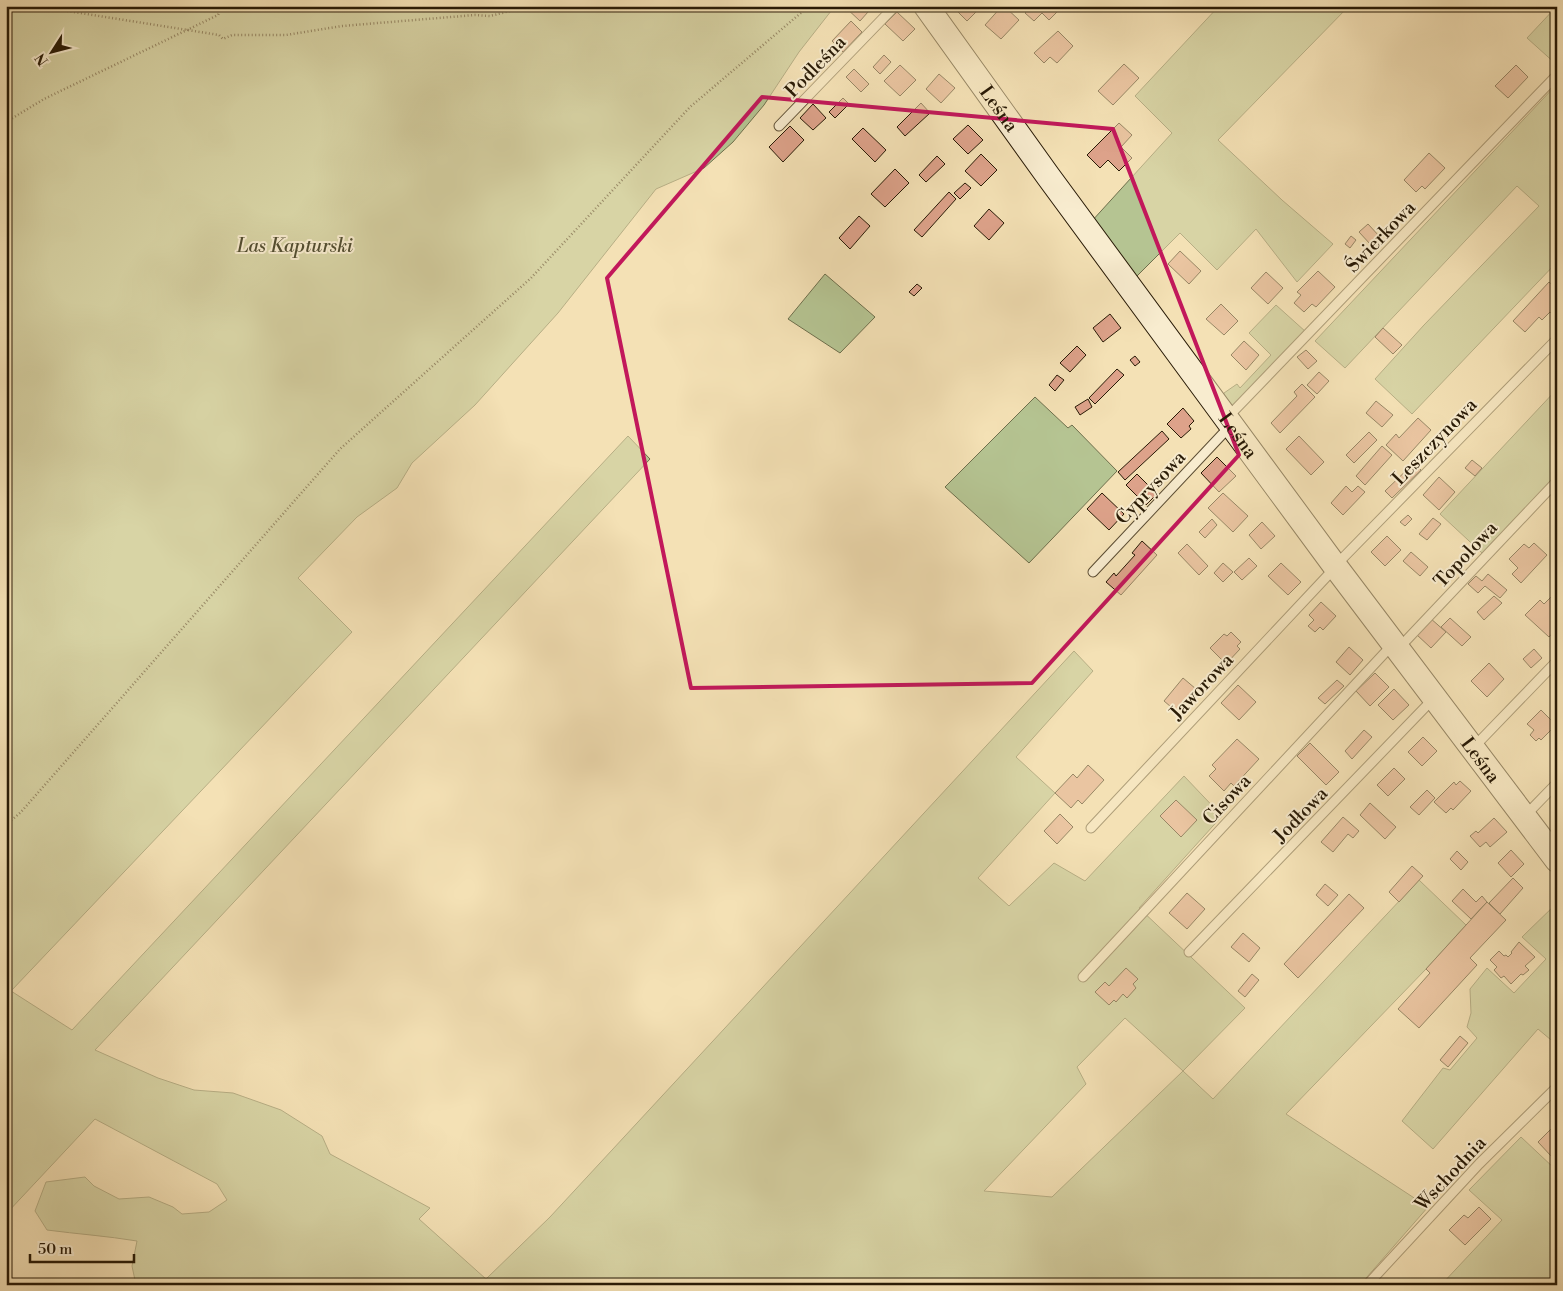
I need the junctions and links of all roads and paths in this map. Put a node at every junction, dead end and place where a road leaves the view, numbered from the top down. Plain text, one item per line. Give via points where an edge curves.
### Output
1 (36, 6) edge
2 (222, 6) edge
3 (530, 6) edge
4 (809, 6) edge
5 (895, 6) edge
6 (926, 6) edge
7 (184, 31) junction
8 (1557, 76) edge
9 (6, 122) edge
10 (779, 126) dead end
11 (1557, 339) edge
12 (1229, 422) junction
13 (1557, 481) edge
14 (1335, 566) junction
15 (1093, 572) dead end
16 (1395, 646) junction
17 (1557, 660) edge
18 (1434, 698) junction
19 (1473, 749) junction
20 (1557, 783) edge
21 (1524, 817) junction
22 (6, 825) edge
23 (1092, 828) dead end
24 (1552, 850) edge
25 (1189, 952) dead end
26 (1083, 976) dead end
27 (1557, 1087) edge
28 (1368, 1284) edge

1 - 7 path
2 - 7 path via 218,15
3 - 7 path via 490,16 342,26 286,35 232,35 223,39 219,35
4 - 22 path via 690,107 531,278 340,449 21,812
5 - 10 lane, Podleśna
6 - 12 street, Leśna
7 - 9 path via 44,99
8 - 12 lane, Świerkowa
11 - 14 lane, Leszczynowa
12 - 14 street, Leśna
12 - 15 lane, Cyprysowa
13 - 16 lane, Topolowa
14 - 16 street, Leśna
14 - 23 lane, Jaworowa
16 - 18 street, Leśna
16 - 26 lane, Cisowa
17 - 19 lane
18 - 19 street, Leśna
18 - 25 lane, Jodłowa
19 - 21 street, Leśna
20 - 21 lane
21 - 24 street, Leśna
27 - 28 lane, Wschodnia via 1479,1164

